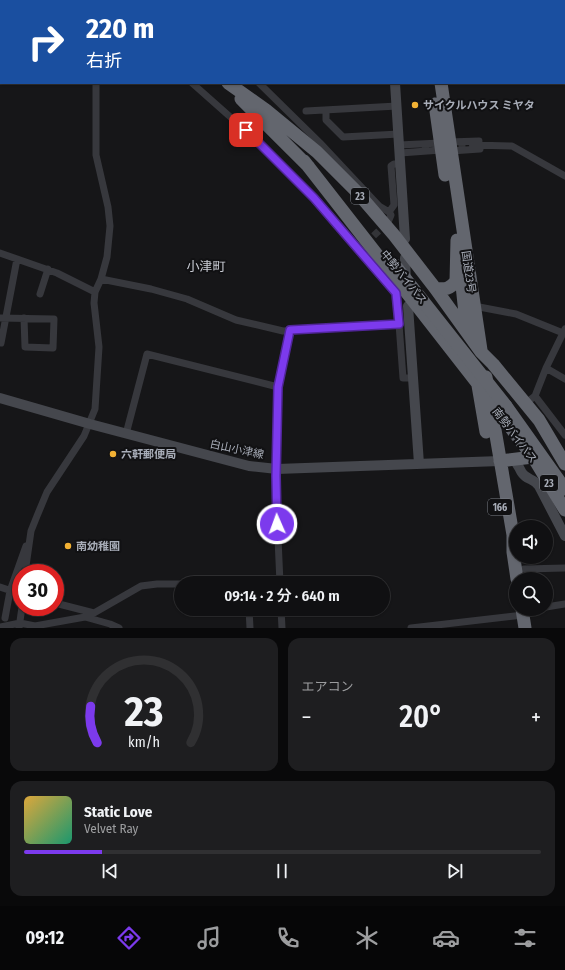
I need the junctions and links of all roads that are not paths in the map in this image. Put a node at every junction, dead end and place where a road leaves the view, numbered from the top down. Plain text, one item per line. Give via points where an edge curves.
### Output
1 (96, 84) edge
2 (193, 84) edge
3 (224, 84) edge
4 (229, 84) edge
5 (260, 84) edge
6 (395, 84) edge
7 (432, 84) edge
8 (441, 84) edge
9 (397, 106) junction
10 (326, 110) junction
11 (306, 111) dead end
12 (399, 134) junction
13 (473, 145) tunnel mouth
14 (496, 145) junction
15 (445, 146) junction
16 (422, 148) tunnel mouth
17 (400, 149) junction
18 (304, 161) junction
19 (400, 164) junction
20 (565, 176) edge
21 (389, 212) junction
22 (388, 222) tunnel mouth
23 (405, 239) dead end
24 (457, 240) junction
25 (0, 253) edge
26 (405, 258) dead end
27 (17, 259) junction
28 (48, 269) junction
29 (101, 279) junction
30 (406, 284) dead end
31 (436, 288) junction
32 (95, 292) junction
33 (40, 294) dead end
34 (408, 306) dead end
35 (475, 312) junction
36 (3, 318) edge
37 (24, 318) junction
38 (399, 324) junction
39 (290, 330) junction
40 (564, 331) edge
41 (467, 334) junction
42 (1, 343) dead end
43 (481, 352) junction
44 (493, 364) junction
45 (546, 368) junction
46 (413, 378) junction
47 (565, 379) edge
48 (478, 384) junction
49 (278, 387) junction
50 (0, 398) edge
51 (530, 400) junction
52 (490, 401) junction
53 (90, 424) junction
54 (126, 434) junction
55 (565, 436) edge
56 (561, 454) edge
57 (531, 457) junction
58 (501, 460) junction
59 (419, 464) junction
60 (565, 464) edge
61 (277, 469) junction
62 (521, 471) junction
63 (565, 489) edge
64 (565, 510) edge
65 (31, 531) junction
66 (565, 536) edge
67 (26, 564) edge
68 (565, 568) edge
69 (519, 572) edge
70 (535, 572) edge
71 (280, 576) edge
72 (174, 584) edge
73 (0, 588) edge
74 (10, 591) junction
75 (565, 604) edge
76 (64, 605) edge
77 (553, 606) edge
78 (509, 614) edge
79 (21, 616) edge
80 (249, 616) edge
81 (281, 616) edge
82 (524, 616) edge
83 (5, 618) dead end
84 (19, 626) edge
85 (0, 627) edge
86 (119, 628) edge
87 (250, 628) edge
88 (282, 628) edge
89 (411, 628) edge
90 (525, 628) edge

1 - 29 street via 96,155 110,226 107,257
2 - 38 street via 246,130 362,248 396,293
3 - 18 highway, 中勢バイパス / 23
4 - 31 highway, 23 via 317,152 394,234
5 - 21 street via 379,206
6 - 9 main road
7 - 15 highway, 国道23号 / 23
8 - 15 highway, 国道23号 / 23
9 - 10 street
9 - 12 main road
10 - 11 street
10 - 12 street via 326,120 343,137
12 - 17 main road
13 - 14 street
14 - 15 street via 490,140
14 - 20 street via 512,146
15 - 17 street
15 - 24 highway, 国道23号 / 23
15 - 35 highway, 国道23号 / 23
16 - 17 street
17 - 19 main road
18 - 48 highway, 23
18 - 63 highway, 中勢バイパス / 23, bridge via 343,201 393,263 506,406
19 - 21 street via 391,166 394,205
19 - 23 main road
21 - 22 street via 391,215
24 - 31 highway via 456,281 447,289
24 - 41 highway, 国道23号 / 23
25 - 27 street
26 - 30 main road
27 - 28 street
27 - 36 street
28 - 32 street
28 - 33 street
29 - 32 street
29 - 39 street via 187,299 254,325
31 - 41 highway, 23
32 - 53 street via 98,375 95,409
34 - 46 main road
35 - 40 street via 516,314
35 - 43 highway, 国道23号 / 23
35 - 44 highway, 23 via 485,350
36 - 37 street
36 - 42 street
37 - 37 street via 54,319 53,348 25,347
38 - 39 street
38 - 46 street via 403,378
39 - 49 street
40 - 45 street
41 - 43 highway, 23
41 - 48 highway, 国道23号 / 23
43 - 44 highway, 23
43 - 52 highway, 国道23号 / 23
44 - 51 highway, 23
45 - 47 street
45 - 51 street
46 - 59 main road
48 - 52 highway, 23
48 - 58 highway, 国道23号 / 23
49 - 54 street via 147,354
49 - 61 street
50 - 53 main road, 白山小津線
51 - 55 street
51 - 56 highway, 23 via 539,420
52 - 57 highway, 南勢バイパス / 23
52 - 58 highway, 国道23号 / 23
53 - 54 main road, 白山小津線
53 - 65 street via 48,492
54 - 61 main road, 白山小津線 via 249,466
56 - 60 highway, 23
57 - 58 highway
57 - 62 main road via 524,463
57 - 64 highway, 南勢バイパス / 23
58 - 59 main road, 白山小津線
58 - 62 main road via 517,463
58 - 69 highway, 166 via 513,534 513,552
59 - 61 main road, 白山小津線
61 - 71 street
62 - 66 main road via 539,486
65 - 67 street
65 - 74 street
68 - 70 street
72 - 76 street via 141,586 94,613
73 - 74 street
74 - 83 street
75 - 77 street
78 - 89 street
79 - 84 street
80 - 87 street
81 - 88 street
82 - 90 highway
84 - 85 street
84 - 86 street via 35,626 85,617

